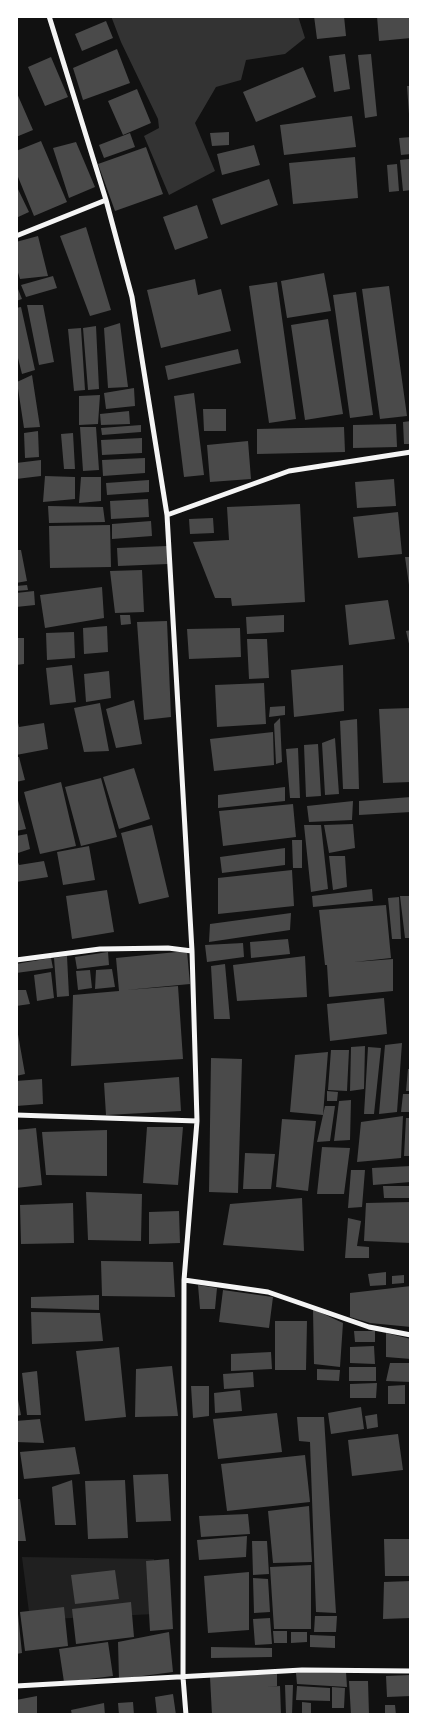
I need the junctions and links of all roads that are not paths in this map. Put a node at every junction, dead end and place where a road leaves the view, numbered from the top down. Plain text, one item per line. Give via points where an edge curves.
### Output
1 (49, 16) edge
2 (106, 200) junction
3 (16, 236) edge
4 (411, 452) edge
5 (167, 515) junction
6 (192, 951) junction
7 (16, 960) edge
8 (16, 1116) edge
9 (197, 1120) junction
10 (184, 1280) junction
11 (411, 1335) edge
12 (411, 1671) edge
13 (183, 1677) junction
14 (16, 1686) edge
15 (186, 1715) edge

1 - 2 street
2 - 3 street
2 - 5 street via 132,297
4 - 5 street via 289,470
5 - 6 street
6 - 7 street via 100,949
6 - 9 street
8 - 9 street
9 - 10 street
10 - 11 street via 268,1292 369,1327
10 - 13 street
12 - 13 street via 302,1670
13 - 14 street
13 - 15 street

